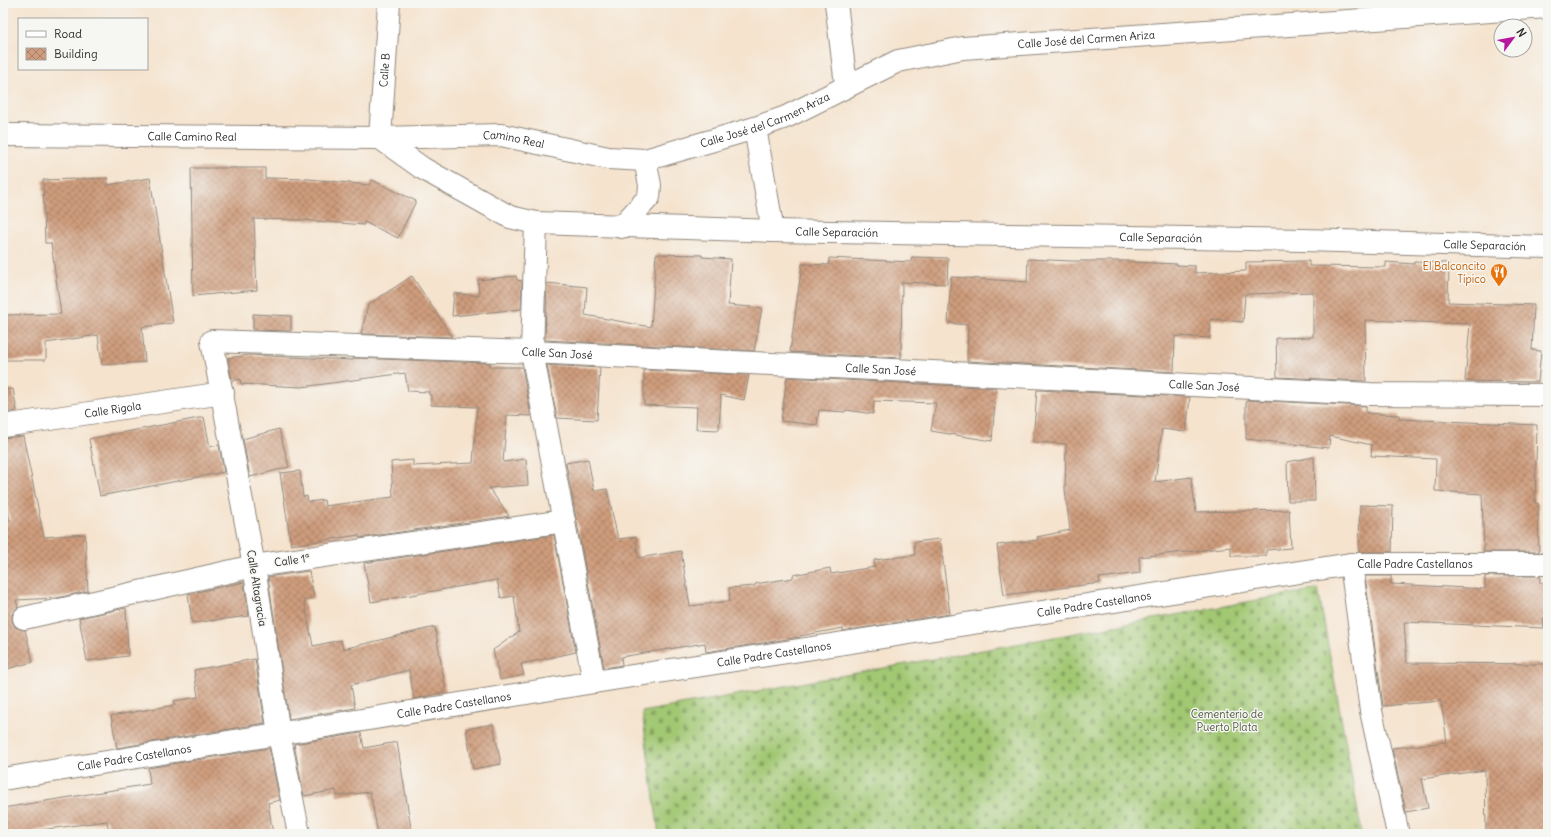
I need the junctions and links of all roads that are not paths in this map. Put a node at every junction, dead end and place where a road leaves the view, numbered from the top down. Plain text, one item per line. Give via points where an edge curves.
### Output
1 (390, 3) edge
2 (836, 3) edge
3 (1548, 6) edge
4 (846, 85) junction
5 (755, 128) junction
6 (3, 135) edge
7 (380, 138) junction
8 (645, 160) junction
9 (536, 223) junction
10 (621, 227) junction
11 (773, 231) junction
12 (1548, 247) edge
13 (212, 342) joint
14 (532, 352) junction
15 (223, 393) junction
16 (1548, 395) edge
17 (3, 426) edge
18 (564, 521) junction
19 (1351, 564) junction
20 (1548, 564) edge
21 (254, 566) junction
22 (24, 618) dead end
23 (594, 682) junction
24 (279, 734) junction
25 (3, 779) edge
26 (299, 834) edge
27 (1398, 834) edge

1 - 7 street, Calle B
2 - 4 street
3 - 4 street, Calle José del Carmen Ariza via 962,48 898,61
4 - 5 street, Calle José del Carmen Ariza via 786,117
5 - 8 street, Calle José del Carmen Ariza
5 - 11 street
6 - 7 street, Calle Camino Real
7 - 8 street, Camino Real via 501,135 608,158
7 - 9 street, Calle Separación via 422,168 496,210 510,217
8 - 10 street via 650,184 649,197
9 - 10 street, Calle Separación
9 - 14 street
10 - 11 street, Calle Separación
11 - 12 street, Calle Separación
13 - 14 street, Calle San José
13 - 15 street, Calle Altagracia
14 - 16 street, Calle San José via 1370,394
14 - 18 street
15 - 17 street, Calle Rigola
15 - 21 street, Calle Altagracia
18 - 21 street, Calle 1ª
18 - 23 street
19 - 20 street, Calle Padre Castellanos
19 - 23 street, Calle Padre Castellanos
19 - 27 street via 1371,711
21 - 22 street, Calle 1ª
21 - 24 street, Calle Altagracia
23 - 24 street, Calle Padre Castellanos
24 - 25 street, Calle Padre Castellanos
24 - 26 street, Calle Altagracia

